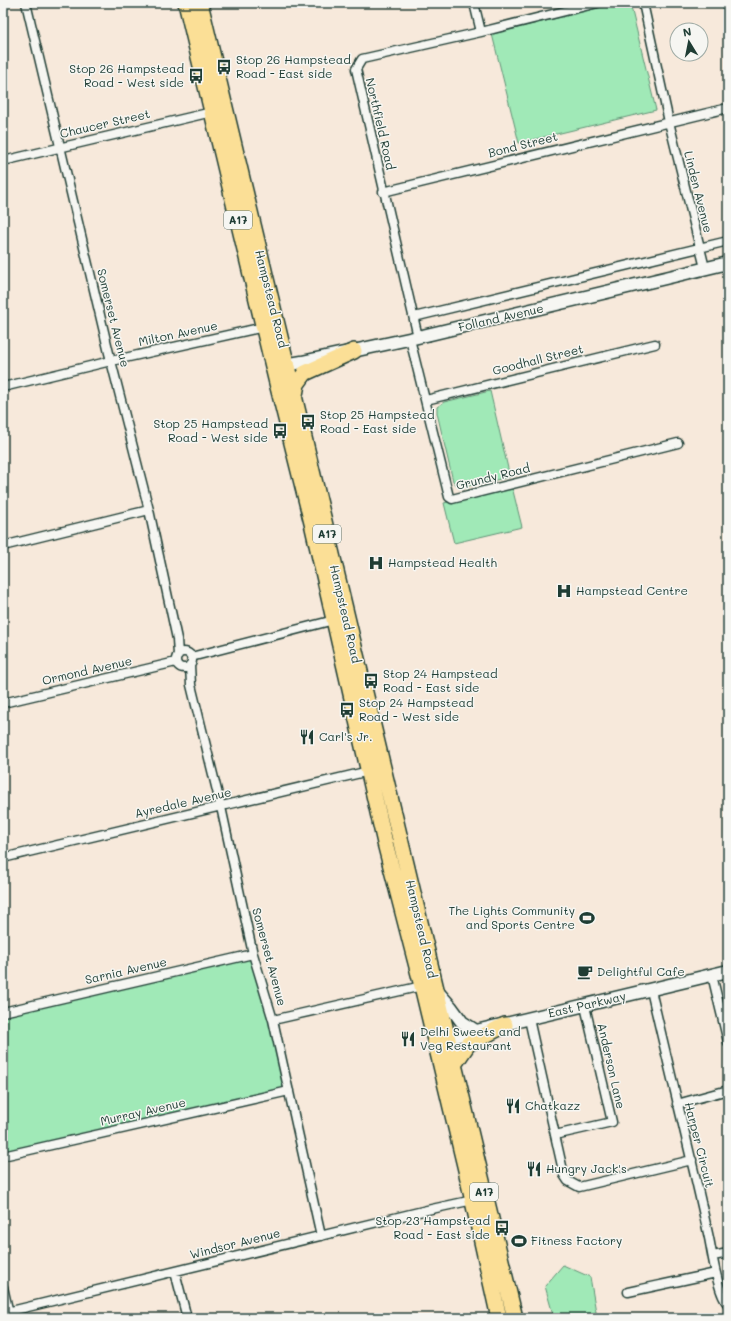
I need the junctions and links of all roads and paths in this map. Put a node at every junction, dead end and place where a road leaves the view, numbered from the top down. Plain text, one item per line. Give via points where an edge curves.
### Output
1 (26, 3) edge
2 (186, 3) edge
3 (200, 3) edge
4 (474, 3) edge
5 (597, 3) edge
6 (643, 3) edge
7 (481, 32) junction
8 (728, 108) edge
9 (219, 111) junction
10 (669, 122) junction
11 (60, 147) junction
12 (3, 161) edge
13 (384, 192) junction
14 (728, 241) edge
15 (700, 248) junction
16 (728, 262) edge
17 (705, 268) junction
18 (414, 317) junction
19 (264, 327) junction
20 (414, 338) junction
21 (655, 344) dead end
22 (354, 351) junction
23 (111, 361) junction
24 (280, 366) junction
25 (3, 387) edge
26 (295, 396) junction
27 (426, 400) junction
28 (678, 444) dead end
29 (149, 510) junction
30 (3, 546) edge
31 (340, 619) junction
32 (179, 656) junction
33 (188, 663) junction
34 (3, 703) edge
35 (375, 769) junction
36 (221, 807) junction
37 (3, 858) edge
38 (254, 954) junction
39 (728, 971) edge
40 (712, 975) junction
41 (430, 986) junction
42 (651, 990) junction
43 (585, 1006) junction
44 (3, 1012) edge
45 (529, 1019) junction
46 (273, 1020) junction
47 (505, 1024) junction
48 (476, 1031) junction
49 (727, 1031) edge
50 (447, 1038) junction
51 (728, 1042) edge
52 (448, 1069) junction
53 (728, 1090) edge
54 (289, 1091) junction
55 (677, 1104) junction
56 (555, 1135) junction
57 (3, 1156) edge
58 (692, 1160) junction
59 (473, 1200) junction
60 (321, 1236) junction
61 (728, 1253) edge
62 (713, 1256) junction
63 (175, 1272) junction
64 (716, 1272) junction
65 (3, 1287) edge
66 (628, 1292) dead end
67 (728, 1304) edge
68 (7, 1314) edge
69 (186, 1318) edge
70 (499, 1318) edge
71 (515, 1318) edge

1 - 11 street, Somerset Avenue
2 - 9 highway, Hampstead Road / A17
3 - 9 highway, Hampstead Road / A17
4 - 7 street
5 - 7 street, Northfield Road
6 - 10 street, Linden Avenue
7 - 13 street, Northfield Road via 362,59 356,69
8 - 10 street
9 - 11 street, Chaucer Street
9 - 19 highway, Hampstead Road / A17
9 - 24 highway, Hampstead Road / A17
10 - 13 street, Bond Street
10 - 15 street, Linden Avenue
11 - 12 street, Chaucer Street
11 - 23 street, Somerset Avenue
13 - 18 street, Northfield Road
14 - 15 street, Folland Avenue
15 - 17 street, Linden Avenue
15 - 18 street, Folland Avenue
16 - 17 street, Folland Avenue
17 - 20 street, Folland Avenue
18 - 20 street, Northfield Road
19 - 23 street, Milton Avenue
19 - 24 highway, Hampstead Road / A17
20 - 22 street, Folland Avenue
20 - 27 street, Grundy Road
21 - 27 street, Goodhall Street
22 - 24 street, Folland Avenue
22 - 26 highway via 305,373 297,384
23 - 25 street, Milton Avenue
23 - 29 street, Somerset Avenue
24 - 26 highway, Hampstead Road / A17
24 - 31 highway, Hampstead Road / A17 via 312,523
26 - 31 highway, Hampstead Road / A17
27 - 28 street, Grundy Road via 449,497 452,499
29 - 30 street
29 - 32 street, Somerset Avenue
31 - 33 street
31 - 35 highway, Hampstead Road / A17
32 - 33 street via 189,654
32 - 33 street via 179,666
32 - 34 street, Ormond Avenue
33 - 36 street, Somerset Avenue
35 - 36 street, Ayredale Avenue
35 - 41 highway, Hampstead Road / A17
36 - 37 street, Ayredale Avenue
36 - 38 street, Somerset Avenue
38 - 44 street, Sarnia Avenue
38 - 46 street, Somerset Avenue
39 - 40 street, East Parkway
40 - 42 street, East Parkway
40 - 49 street
41 - 46 street
41 - 48 street via 462,1022
41 - 50 highway, Hampstead Road / A17
41 - 52 highway, Hampstead Road / A17
42 - 43 street, East Parkway
42 - 55 street, Harper Circuit
43 - 45 street, East Parkway
43 - 56 street, Anderson Lane via 612,1122
45 - 47 street, East Parkway
45 - 56 street
46 - 54 street, Somerset Avenue
47 - 48 street, East Parkway
47 - 52 highway via 468,1044
48 - 50 street, East Parkway
49 - 51 street
50 - 52 highway, Hampstead Road / A17
52 - 59 highway, Hampstead Road / A17
52 - 71 highway, Hampstead Road / A17
53 - 55 street
54 - 57 street, Murray Avenue
54 - 60 street, Somerset Avenue
55 - 58 street, Harper Circuit
56 - 58 street via 564,1176 579,1187
58 - 62 street, Harper Circuit
59 - 60 street, Windsor Avenue
59 - 70 highway, Hampstead Road / A17
60 - 63 street, Windsor Avenue
61 - 62 street
62 - 64 street, Harper Circuit
63 - 68 street, Windsor Avenue
63 - 69 street
64 - 66 street
64 - 67 street, Harper Circuit via 723,1299
65 - 68 street

